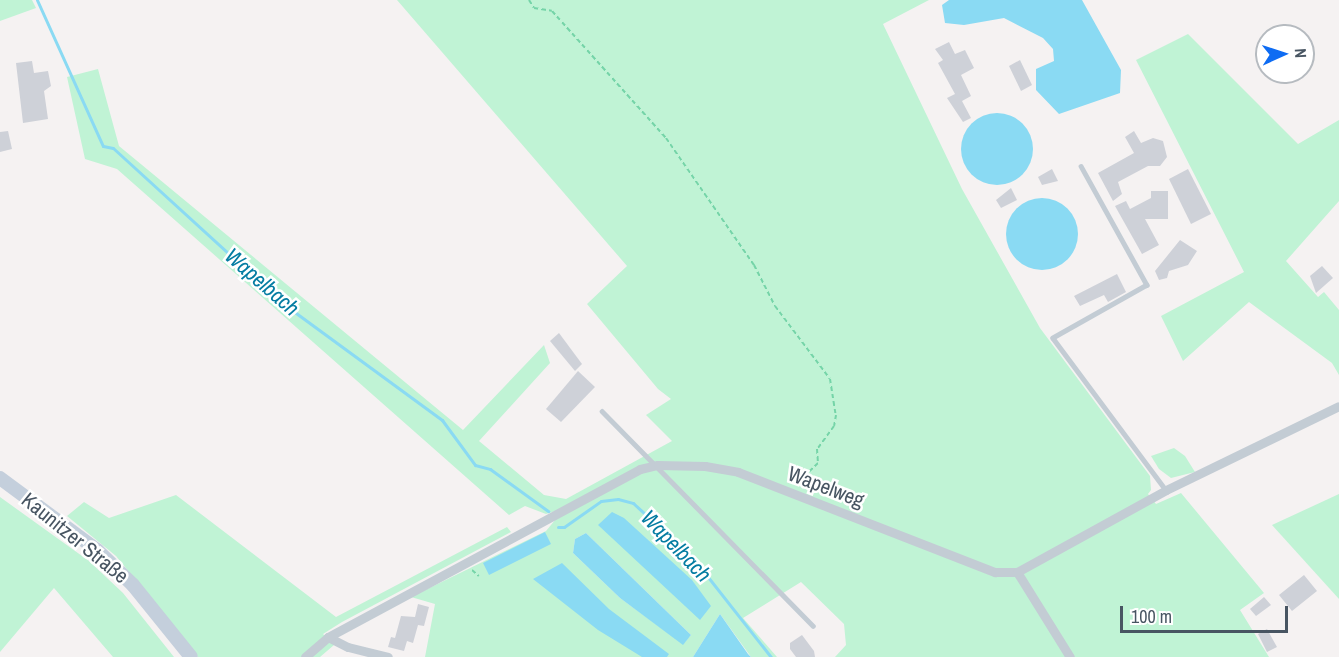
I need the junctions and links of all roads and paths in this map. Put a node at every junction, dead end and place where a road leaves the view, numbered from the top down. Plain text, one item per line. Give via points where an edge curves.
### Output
1 (529, 0) edge
2 (1081, 165) dead end
3 (1339, 407) edge
4 (602, 411) dead end
5 (658, 465) junction
6 (0, 478) edge
7 (1166, 490) junction
8 (793, 494) junction
9 (1017, 572) junction
10 (813, 626) dead end
11 (328, 636) junction
12 (191, 657) edge
13 (305, 657) edge
14 (388, 657) edge
15 (1070, 657) edge

1 - 8 path via 534,8 552,11 666,138 754,265 775,306 830,379 834,426 817,449 818,463 794,486
2 - 7 lane via 1147,285 1053,338
3 - 7 street
4 - 5 lane via 644,457
5 - 8 street, Wapelweg via 738,472
5 - 10 lane
5 - 11 street, Wapelweg via 640,469 558,517
6 - 12 street, Kaunitzer Straße via 97,550 133,585
7 - 9 street
8 - 9 street, Wapelweg via 995,572
9 - 15 street
11 - 13 street, Wapelweg
11 - 14 street via 348,647

